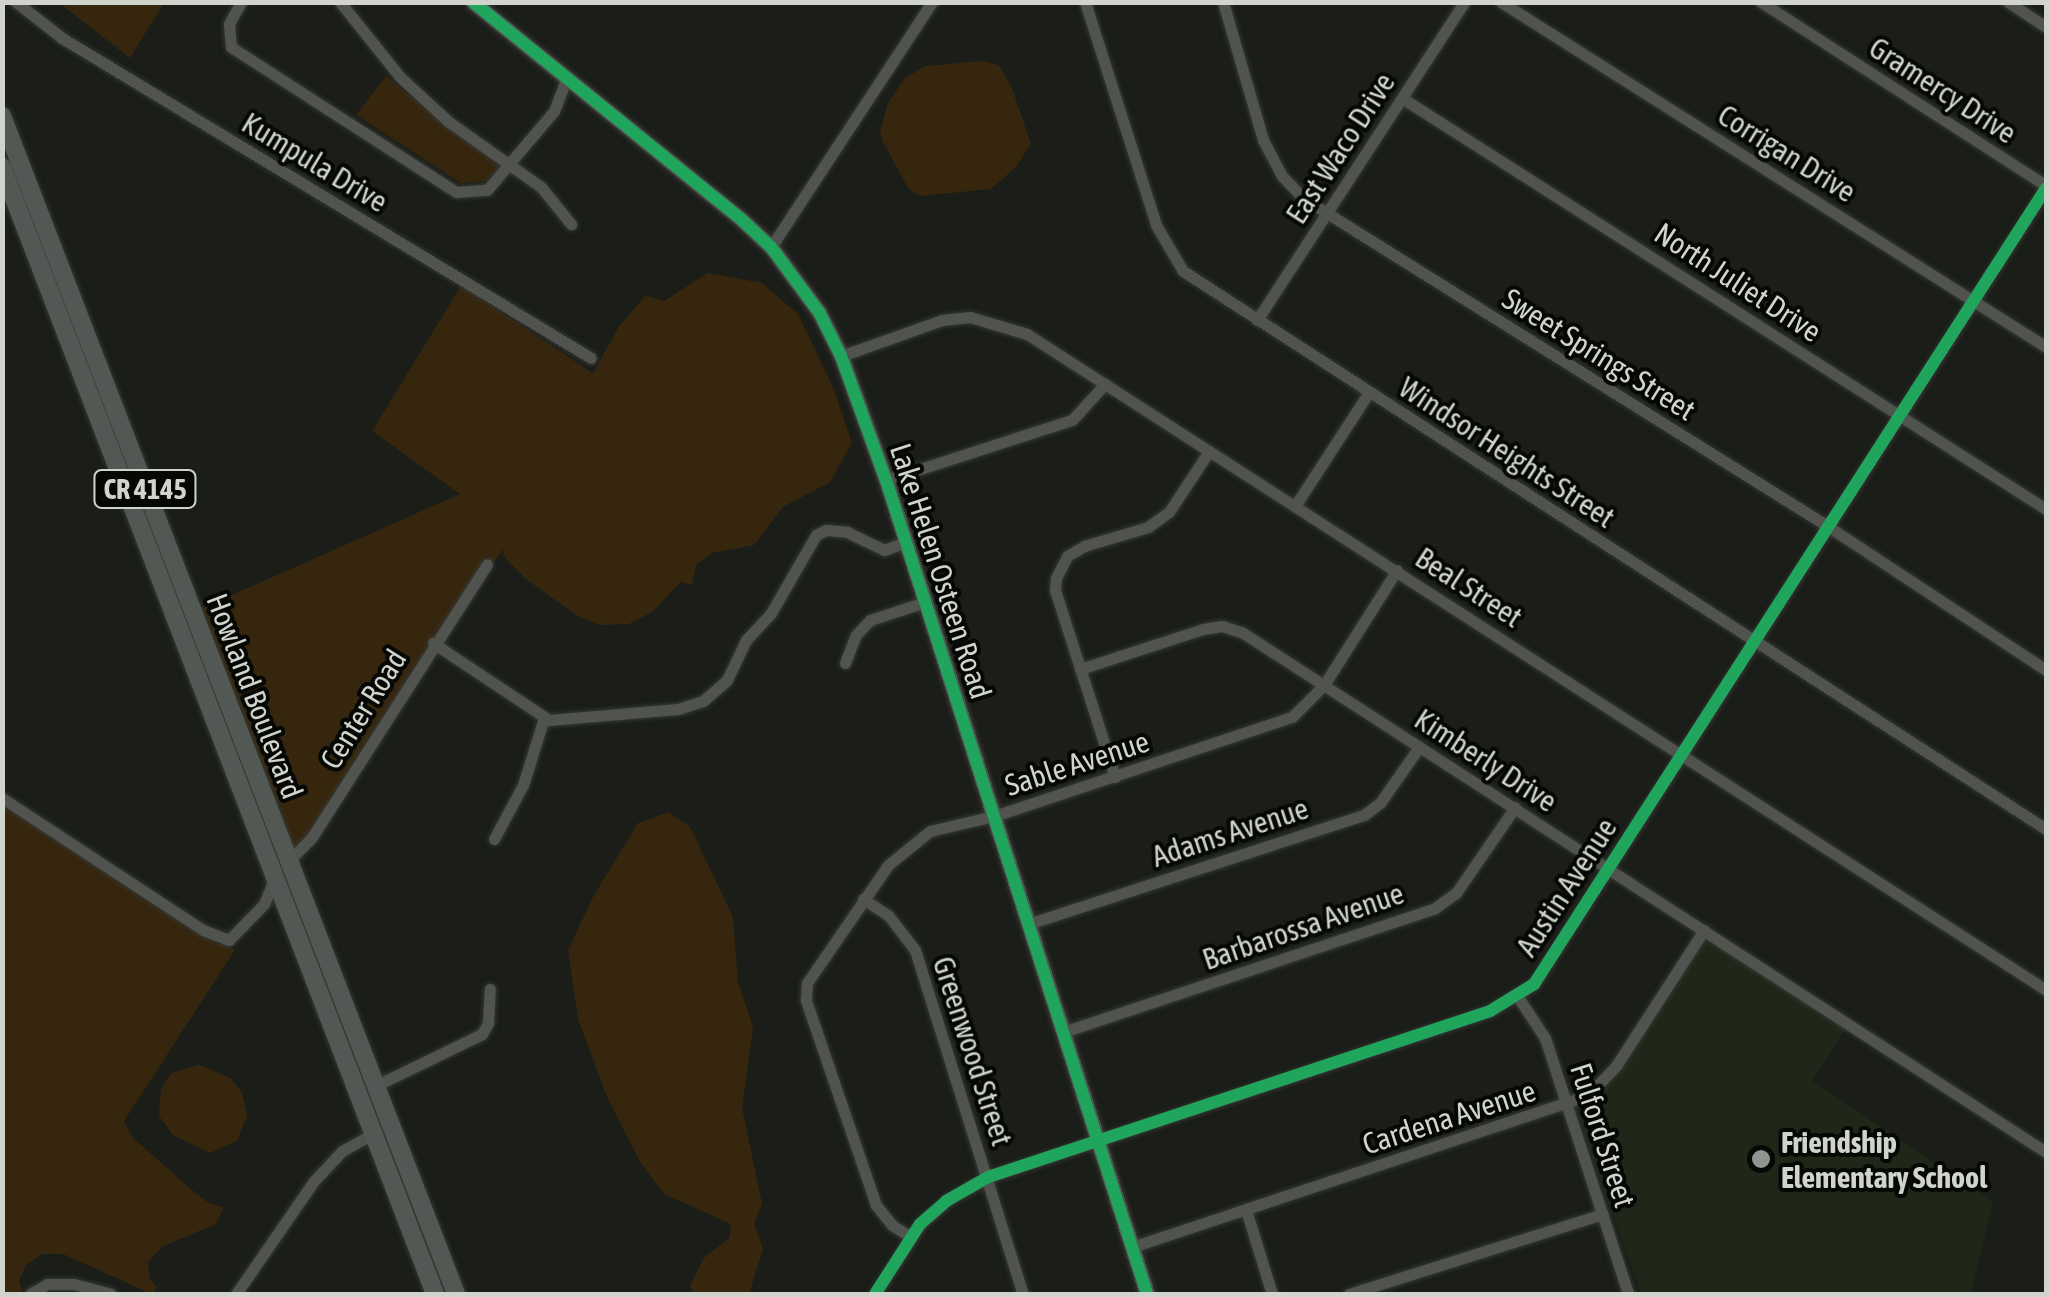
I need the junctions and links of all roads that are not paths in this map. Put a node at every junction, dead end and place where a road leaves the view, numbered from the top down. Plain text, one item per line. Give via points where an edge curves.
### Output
1 (16, 2) edge
2 (240, 2) edge
3 (340, 2) edge
4 (473, 2) edge
5 (932, 2) edge
6 (1085, 2) edge
7 (1223, 2) edge
8 (1464, 2) edge
9 (1501, 2) edge
10 (1761, 2) edge
11 (2008, 2) edge
12 (2046, 27) edge
13 (566, 78) junction
14 (1402, 98) junction
15 (2, 116) edge
16 (511, 164) junction
17 (2, 167) edge
18 (2046, 187) edge
19 (1327, 214) junction
20 (571, 224) dead end
21 (27, 228) junction
22 (771, 247) junction
23 (1974, 301) junction
24 (74, 303) junction
25 (1257, 320) junction
26 (60, 322) junction
27 (2046, 347) edge
28 (841, 356) junction
29 (591, 358) dead end
30 (1106, 384) junction
31 (1369, 392) junction
32 (109, 395) junction
33 (1901, 416) junction
34 (1209, 451) junction
35 (886, 480) junction
36 (1296, 506) junction
37 (2046, 509) edge
38 (1829, 527) junction
39 (906, 542) junction
40 (487, 564) dead end
41 (1397, 570) junction
42 (926, 602) junction
43 (1756, 642) junction
44 (433, 643) junction
45 (844, 663) dead end
46 (1080, 668) junction
47 (2046, 670) edge
48 (1324, 685) junction
49 (544, 718) junction
50 (1419, 746) junction
51 (1681, 753) junction
52 (1115, 777) junction
53 (2, 798) edge
54 (1515, 807) junction
55 (994, 816) junction
56 (2046, 829) edge
57 (494, 839) dead end
58 (289, 861) junction
59 (1608, 868) junction
60 (275, 875) junction
61 (863, 899) junction
62 (1028, 924) junction
63 (1704, 930) junction
64 (490, 989) dead end
65 (2046, 990) edge
66 (1518, 997) junction
67 (1062, 1032) junction
68 (374, 1086) junction
69 (1567, 1105) junction
70 (374, 1133) junction
71 (1098, 1138) junction
72 (2046, 1152) edge
73 (988, 1177) junction
74 (1246, 1210) junction
75 (1603, 1214) junction
76 (911, 1237) junction
77 (1132, 1247) junction
78 (30, 1294) edge
79 (111, 1294) edge
80 (236, 1294) edge
81 (436, 1294) edge
82 (456, 1294) edge
83 (874, 1294) edge
84 (1023, 1294) edge
85 (1147, 1294) edge
86 (1272, 1294) edge
87 (1349, 1294) edge
88 (1628, 1294) edge

1 - 29 street, Kumpula Drive via 62,38
2 - 16 street via 229,24 231,47 456,192 487,190
3 - 16 street via 400,77 449,122
4 - 13 street, Lake Helen Osteen Road
5 - 22 street
6 - 25 street, Windsor Heights Street via 1171,256 1199,285
7 - 19 street, Sweet Springs Street via 1264,140 1282,176
8 - 14 street, East Waco Drive
9 - 23 street, Corrigan Drive
10 - 18 street, Gramercy Drive
11 - 12 street
13 - 16 street via 554,111
13 - 22 street, Lake Helen Osteen Road
14 - 19 street, East Waco Drive
14 - 33 street, North Juliet Drive
15 - 24 main road, Howland Boulevard / CR 4145
16 - 20 street
17 - 21 main road, Howland Boulevard / CR 4145
18 - 23 street, Austin Avenue
19 - 25 street, East Waco Drive
19 - 38 street, Sweet Springs Street
21 - 24 main road via 57,287
21 - 26 main road, Howland Boulevard / CR 4145
22 - 28 street, Lake Helen Osteen Road via 819,312
23 - 27 street, Corrigan Drive
23 - 33 street, Austin Avenue
24 - 32 main road, Howland Boulevard / CR 4145
25 - 31 street, Windsor Heights Street
26 - 32 main road via 75,332
26 - 60 main road, Howland Boulevard / CR 4145
28 - 30 street, Beal Street via 942,320 970,317 1026,334
28 - 35 street, Lake Helen Osteen Road
30 - 34 street, Beal Street
30 - 35 street via 1072,420
31 - 36 street
31 - 43 street, Windsor Heights Street
32 - 58 main road, Howland Boulevard / CR 4145
33 - 37 street, North Juliet Drive
33 - 38 street, Austin Avenue
34 - 36 street, Beal Street
34 - 46 street via 1169,512 1148,527 1067,556 1055,590
35 - 39 street, Lake Helen Osteen Road
36 - 41 street, Beal Street
38 - 43 street, Austin Avenue
38 - 47 street, Sweet Springs Street
39 - 42 street, Lake Helen Osteen Road
39 - 49 street via 884,550 847,532 816,536 771,612 746,640 736,666 703,701 634,714
40 - 44 street, Center Road
41 - 48 street, Sable Avenue
41 - 51 street, Beal Street
42 - 45 street via 870,620
42 - 55 street, Lake Helen Osteen Road
43 - 51 street, Austin Avenue
43 - 56 street, Windsor Heights Street
44 - 49 street
44 - 58 street, Center Road via 312,837
46 - 48 street, Kimberly Drive via 1222,626 1243,632
46 - 52 street
48 - 50 street, Kimberly Drive
48 - 52 street, Sable Avenue via 1292,717
49 - 57 street via 523,785
50 - 54 street, Kimberly Drive
50 - 62 street, Adams Avenue via 1380,803 1364,815
51 - 59 street, Austin Avenue
51 - 65 street, Beal Street
52 - 55 street, Sable Avenue
53 - 60 street, Center Road via 202,930 230,940 264,904
54 - 59 street, Kimberly Drive
54 - 67 street, Barbarossa Avenue via 1456,893 1435,908
55 - 61 street, Sable Avenue via 930,832 888,864
55 - 62 street, Lake Helen Osteen Road
58 - 60 street, Center Road
58 - 68 main road, Howland Boulevard / CR 4145
59 - 63 street, Kimberly Drive
59 - 66 street, Austin Avenue via 1534,984
60 - 70 main road, Howland Boulevard / CR 4145
61 - 73 street, Greenwood Street via 888,915 914,950
61 - 76 street, Sable Avenue via 807,983 806,1000 876,1205
62 - 67 street, Lake Helen Osteen Road
63 - 69 street, Cardena Avenue via 1616,1066 1588,1095
63 - 72 street, Kimberly Drive
64 - 68 street via 482,1034
66 - 69 street, Fulford Street via 1545,1038
66 - 71 street, Austin Avenue
67 - 71 street, Lake Helen Osteen Road
68 - 82 main road, Howland Boulevard / CR 4145
69 - 74 street, Cardena Avenue
69 - 75 street, Fulford Street
70 - 80 street via 342,1151 314,1182
70 - 81 main road, Howland Boulevard / CR 4145
71 - 73 street, Austin Avenue
71 - 77 street, Lake Helen Osteen Road
73 - 76 street, Austin Avenue via 946,1201
73 - 84 street, Greenwood Street
74 - 77 street, Cardena Avenue
74 - 86 street
75 - 87 street
75 - 88 street, Fulford Street
76 - 83 street, Austin Avenue
77 - 85 street, Lake Helen Osteen Road
78 - 79 street via 47,1284

